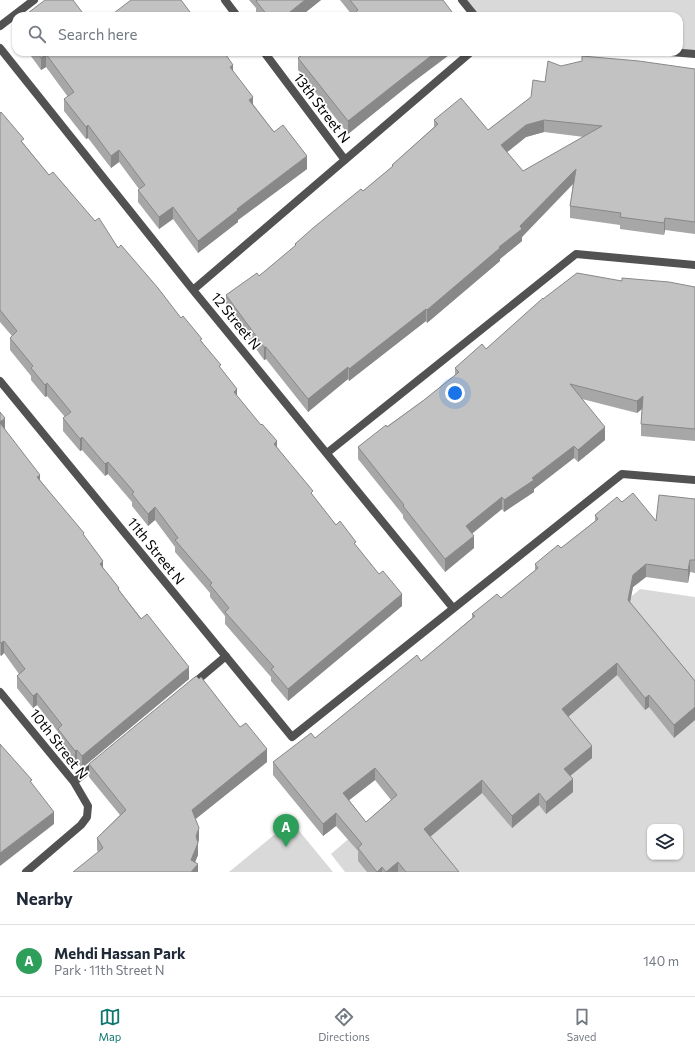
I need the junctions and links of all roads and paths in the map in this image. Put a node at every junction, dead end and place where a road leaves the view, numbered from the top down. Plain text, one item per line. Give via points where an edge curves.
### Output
1 (34, 0) edge
2 (225, 0) edge
3 (462, 0) edge
4 (18, 12) edge
5 (234, 12) edge
6 (472, 12) edge
7 (12, 17) edge
8 (0, 26) edge
9 (0, 48) edge
10 (683, 53) edge
11 (695, 54) edge
12 (267, 56) edge
13 (466, 56) edge
14 (345, 160) junction
15 (695, 265) edge
16 (193, 290) junction
17 (0, 381) edge
18 (327, 453) junction
19 (695, 480) edge
20 (453, 608) junction
21 (226, 656) junction
22 (190, 687) edge
23 (0, 692) edge
24 (105, 757) edge
25 (74, 782) junction
26 (26, 872) edge

1 - 4 street
2 - 5 street
3 - 6 street
7 - 8 street
9 - 16 street, 12 Street N
10 - 11 street
12 - 14 street, 13th Street N
13 - 14 street
14 - 16 street
15 - 18 street via 576,254
16 - 18 street, 12 Street N
17 - 21 street, 11th Street N
18 - 20 street, 12 Street N
19 - 20 street via 622,474
20 - 21 street, 11th Street N via 292,737
21 - 22 street
23 - 25 street, 10th Street N
24 - 25 street
25 - 26 street, 10th Street N via 88,806 87,817

